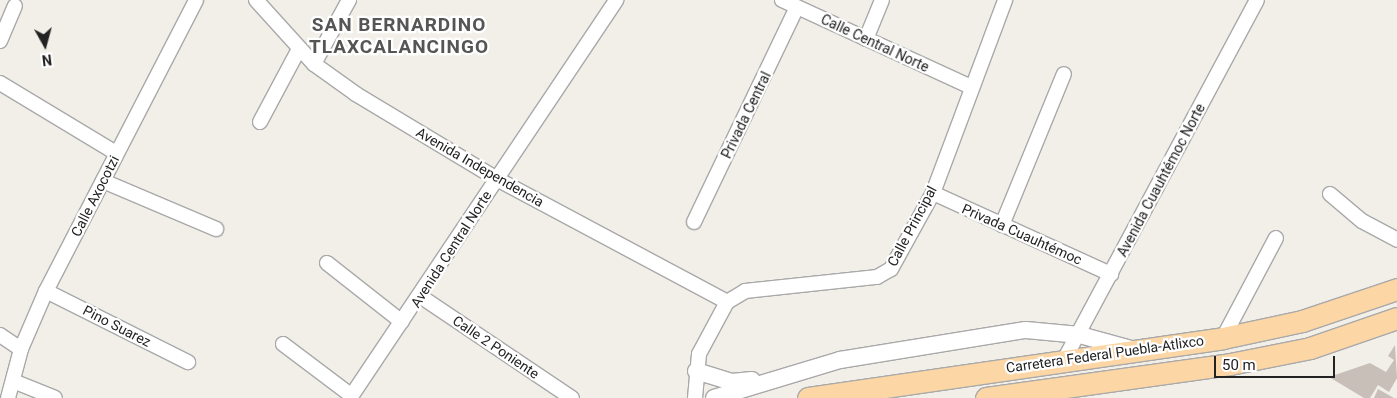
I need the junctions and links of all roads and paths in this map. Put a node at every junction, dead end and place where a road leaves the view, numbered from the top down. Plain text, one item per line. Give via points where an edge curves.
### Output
1 (196, 0) edge
2 (256, 0) edge
3 (349, 0) edge
4 (616, 0) edge
5 (782, 0) edge
6 (882, 0) edge
7 (1004, 0) edge
8 (1258, 0) edge
9 (14, 6) dead end
10 (797, 8) junction
11 (866, 39) junction
12 (0, 41) edge
13 (298, 49) junction
14 (314, 64) junction
15 (1064, 74) dead end
16 (0, 83) edge
17 (969, 86) junction
18 (260, 122) dead end
19 (116, 153) junction
20 (497, 179) junction
21 (103, 181) junction
22 (932, 193) junction
23 (1330, 194) dead end
24 (694, 222) dead end
25 (1002, 225) junction
26 (216, 228) dead end
27 (1276, 238) dead end
28 (1397, 240) edge
29 (327, 263) dead end
30 (1111, 274) junction
31 (1397, 289) edge
32 (46, 291) junction
33 (420, 296) junction
34 (727, 302) junction
35 (1397, 318) edge
36 (402, 322) junction
37 (0, 335) edge
38 (1080, 335) junction
39 (1223, 338) junction
40 (283, 344) dead end
41 (21, 349) junction
42 (1136, 350) junction
43 (1064, 360) junction
44 (188, 362) dead end
45 (696, 376) junction
46 (777, 379) junction
47 (13, 381) junction
48 (351, 397) edge
49 (8, 398) edge
50 (55, 398) edge
51 (572, 398) edge
52 (695, 398) edge
53 (713, 398) edge
54 (808, 398) edge
55 (986, 398) edge

1 - 19 street, Calle Axocotzi
2 - 13 street, Avenida Independencia
3 - 14 street
4 - 20 street, Avenida Central Norte
5 - 10 street, Calle Central Norte
6 - 11 street
7 - 17 street, Calle Principal
8 - 30 street, Avenida Cuauhtémoc Norte
9 - 12 street
10 - 11 street, Calle Central Norte
10 - 24 street, Privada Central
11 - 17 street, Calle Central Norte
13 - 14 street, Avenida Independencia
13 - 18 street
14 - 20 street, Avenida Independencia via 356,94
15 - 25 street
16 - 19 street
17 - 22 street, Calle Principal
19 - 21 street, Calle Axocotzi
20 - 33 street, Avenida Central Norte
20 - 34 street, Avenida Independencia
21 - 26 street
21 - 32 street, Calle Axocotzi
22 - 25 street, Privada Cuauhtémoc
22 - 34 street, Calle Principal via 891,270 877,277 745,291
23 - 28 street via 1362,221
25 - 30 street, Privada Cuauhtémoc
27 - 39 street
29 - 36 street
30 - 38 street, Avenida Cuauhtémoc Norte
31 - 39 main road, Carretera Federal Puebla-Atlixco via 1302,321
32 - 41 street, Calle Axocotzi
32 - 44 street, Pino Suarez
33 - 36 street, Avenida Central Norte
33 - 51 street, Calle 2 Poniente
34 - 45 street via 699,354
35 - 55 main road via 1310,348 1230,364
36 - 48 street, Avenida Central Norte
37 - 41 street
38 - 42 street
38 - 43 street, Avenida Cuauhtémoc Norte
38 - 46 street via 1026,330 840,360
39 - 42 main road, Carretera Federal Puebla-Atlixco
40 - 48 street
41 - 47 street, Calle Axocotzi
42 - 43 main road, Carretera Federal Puebla-Atlixco
43 - 54 main road, Carretera Federal Puebla-Atlixco
45 - 46 street via 732,382
45 - 52 street
45 - 53 street
46 - 53 street
47 - 49 street, Calle Axocotzi
47 - 50 street

